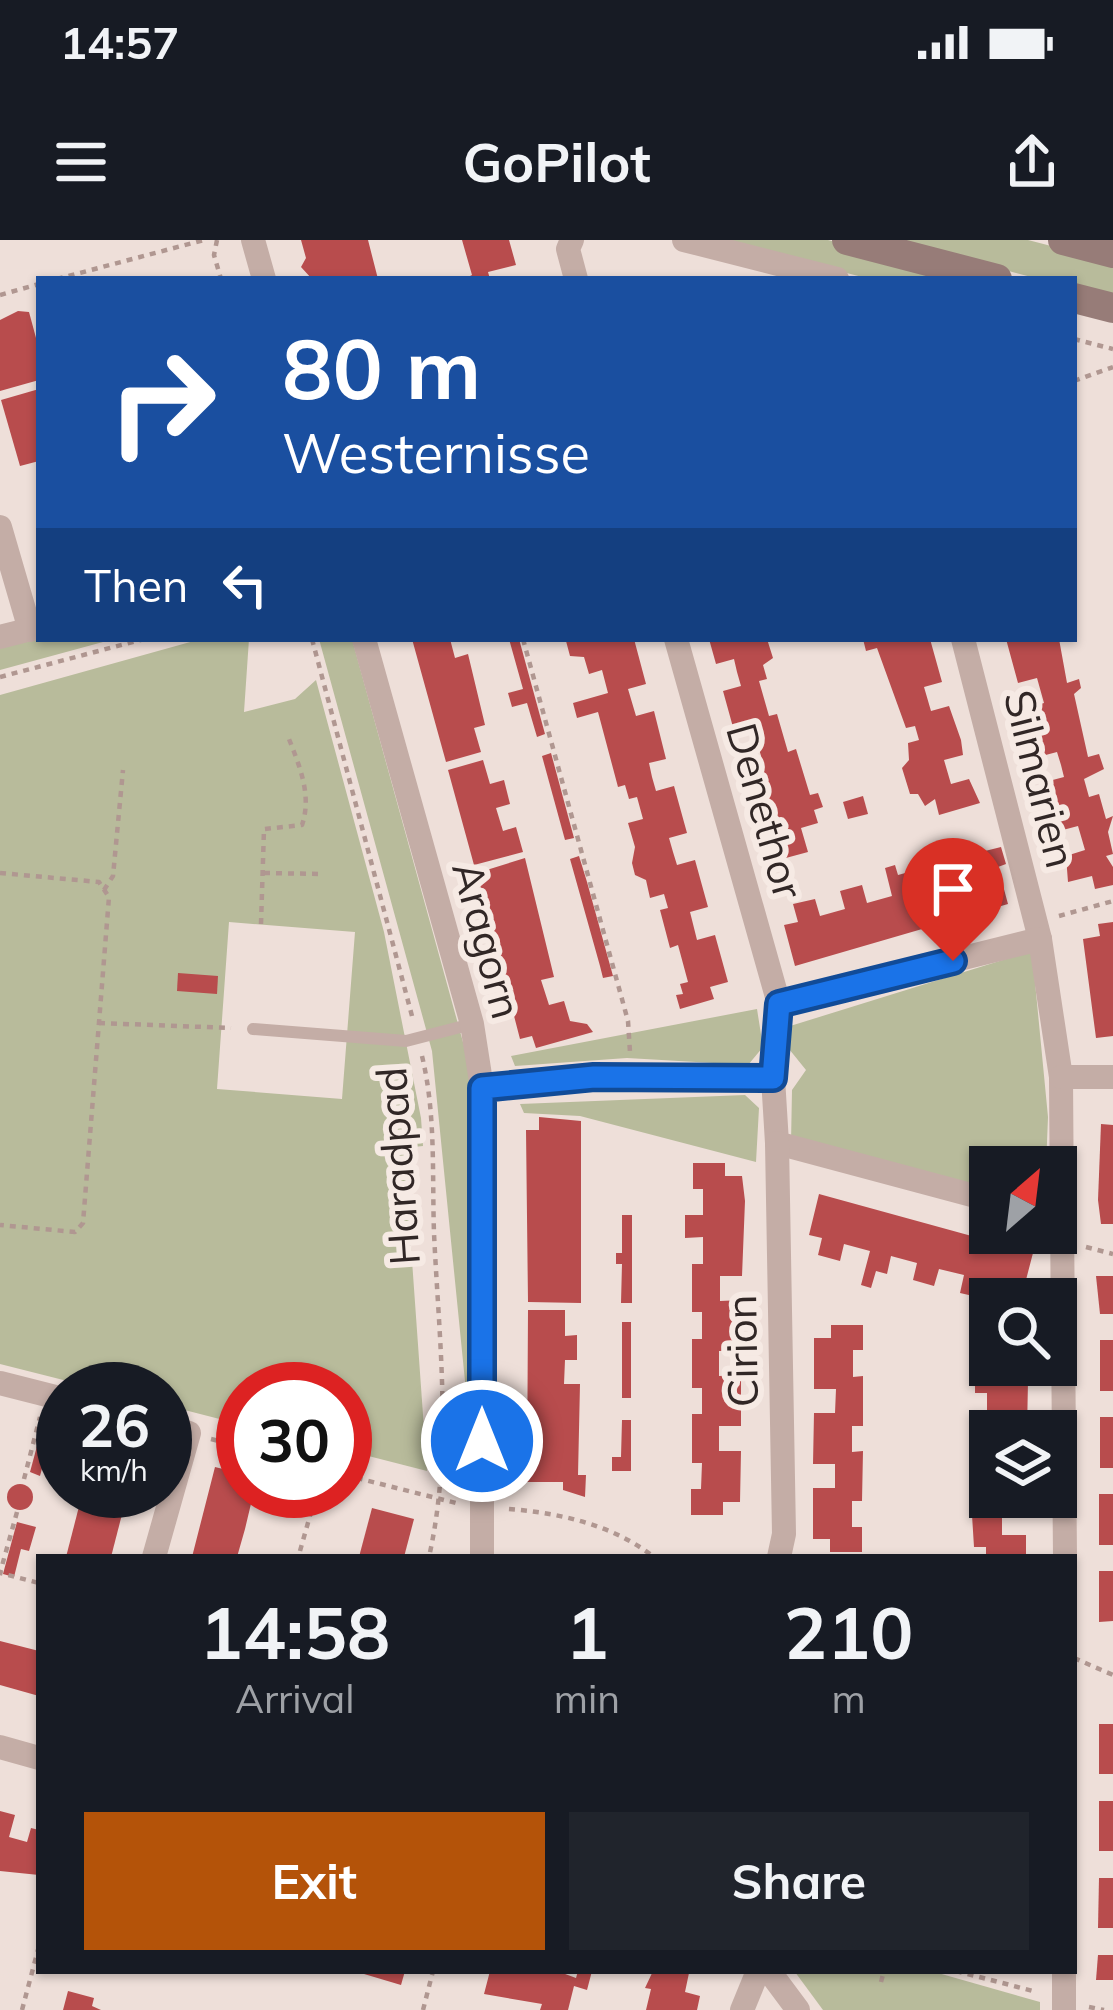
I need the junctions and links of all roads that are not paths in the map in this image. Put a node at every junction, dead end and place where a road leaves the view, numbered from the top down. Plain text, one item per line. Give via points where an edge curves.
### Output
1 (253, 240) edge
2 (572, 240) edge
3 (684, 240) edge
4 (847, 240) edge
5 (1063, 240) edge
6 (1113, 253) edge
7 (263, 276) edge
8 (575, 276) edge
9 (825, 276) edge
10 (985, 276) edge
11 (1077, 299) edge
12 (1113, 308) edge
13 (0, 526) edge
14 (34, 628) edge
15 (0, 637) edge
16 (365, 642) edge
17 (677, 642) edge
18 (964, 642) edge
19 (1038, 931) junction
20 (779, 1004) junction
21 (472, 1024) junction
22 (254, 1029) road end
23 (1061, 1077) junction
24 (1113, 1077) edge
25 (773, 1078) junction
26 (482, 1088) junction
27 (777, 1143) junction
28 (1060, 1146) edge
29 (969, 1194) edge
30 (1060, 1254) edge
31 (0, 1383) edge
32 (36, 1392) edge
33 (161, 1518) edge
34 (155, 1554) edge
35 (482, 1554) edge
36 (780, 1554) edge
37 (1065, 1554) edge
38 (0, 1748) edge
39 (36, 1756) edge
40 (757, 1974) edge
41 (771, 1974) edge
42 (1064, 1974) edge
43 (1064, 2005) edge
44 (742, 2010) edge
45 (798, 2010) edge

1 - 7 street
2 - 8 street
3 - 9 street
4 - 10 main road
5 - 6 main road
11 - 12 main road
13 - 14 street
14 - 15 street
16 - 21 street, Aragorn
17 - 20 street, Denethor
18 - 19 street, Silmarien
19 - 20 street
19 - 23 street, Silmarien
20 - 25 street, Cirion
21 - 22 lane via 418,1039
21 - 26 street, Aragorn
23 - 24 street
23 - 28 street, Silmarien
25 - 26 street via 632,1076
25 - 27 street, Cirion
26 - 35 street, Aragorn
27 - 29 street
27 - 36 street, Cirion
30 - 37 street, Silmarien
31 - 32 street
33 - 34 street
38 - 39 street
40 - 44 street
41 - 45 street
42 - 43 street

